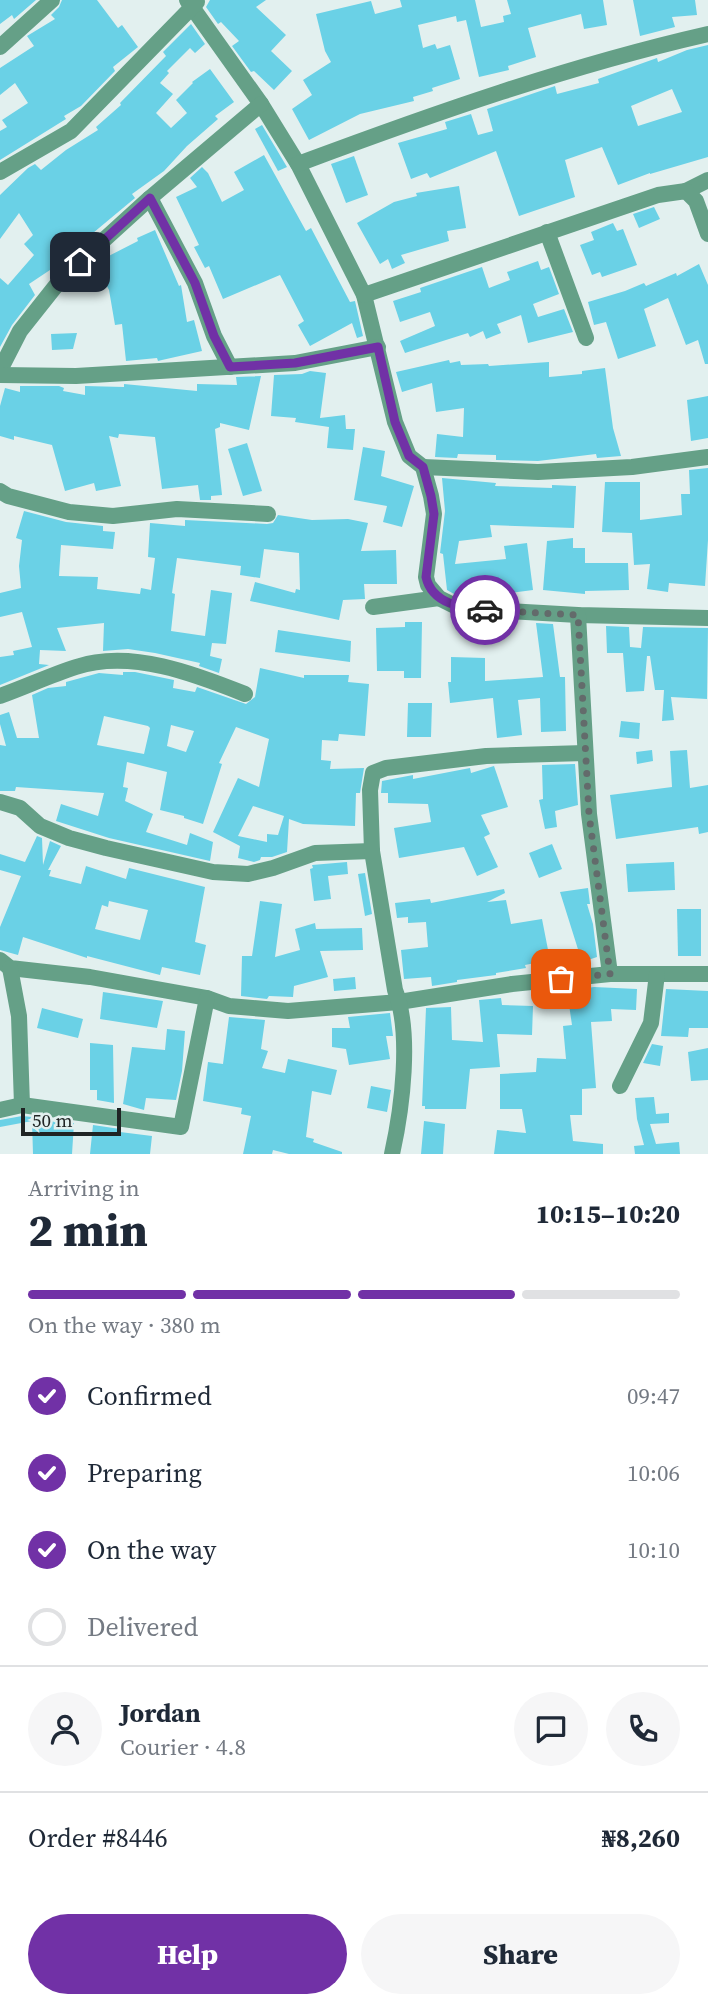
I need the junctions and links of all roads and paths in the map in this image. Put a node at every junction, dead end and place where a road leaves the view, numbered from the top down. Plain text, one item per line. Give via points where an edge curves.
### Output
1 (52, 0) edge
2 (193, 2) edge
3 (708, 34) edge
4 (0, 47) edge
5 (261, 104) junction
6 (298, 164) junction
7 (0, 173) edge
8 (708, 180) edge
9 (686, 191) junction
10 (150, 198) junction
11 (547, 232) junction
12 (708, 234) edge
13 (364, 295) junction
14 (586, 338) dead end
15 (378, 347) junction
16 (230, 367) junction
17 (0, 372) edge
18 (708, 457) edge
19 (423, 467) junction
20 (0, 491) edge
21 (268, 514) dead end
22 (439, 597) junction
23 (373, 607) dead end
24 (578, 615) junction
25 (708, 618) edge
26 (245, 694) dead end
27 (0, 696) edge
28 (585, 753) junction
29 (0, 802) edge
30 (372, 850) junction
31 (5, 964) edge
32 (610, 974) junction
33 (657, 974) junction
34 (708, 974) edge
35 (207, 998) junction
36 (399, 1002) junction
37 (620, 1086) dead end
38 (22, 1105) junction
39 (0, 1110) edge
40 (392, 1154) edge

1 - 4 street
2 - 5 street
2 - 7 street via 71,131
3 - 6 street via 540,80
5 - 6 street
5 - 10 street
6 - 13 street
8 - 9 street
9 - 11 street via 658,195
9 - 12 street via 696,201
10 - 16 street via 195,283
10 - 17 street via 62,278 20,331
11 - 13 street
11 - 14 street
13 - 15 street
15 - 16 street via 295,363
15 - 19 street via 395,422 409,456
16 - 17 street via 76,376
18 - 19 street via 538,472
19 - 22 street via 434,514 426,577
20 - 21 street via 69,512 113,516 177,509
22 - 23 street
22 - 24 street via 470,609
24 - 25 street
24 - 28 street
26 - 27 street via 165,666 139,662 79,666
28 - 30 street via 486,756 376,771 370,790
28 - 32 street
29 - 30 street via 20,808 40,826 69,838 213,872 248,874 315,853
30 - 36 street
31 - 35 street
31 - 38 street via 19,1016
32 - 33 street
32 - 36 street
33 - 34 street
33 - 37 street via 651,1023
35 - 36 street via 229,1006 288,1011
35 - 38 street via 181,1127
36 - 40 street via 403,1058 400,1116
38 - 39 street

